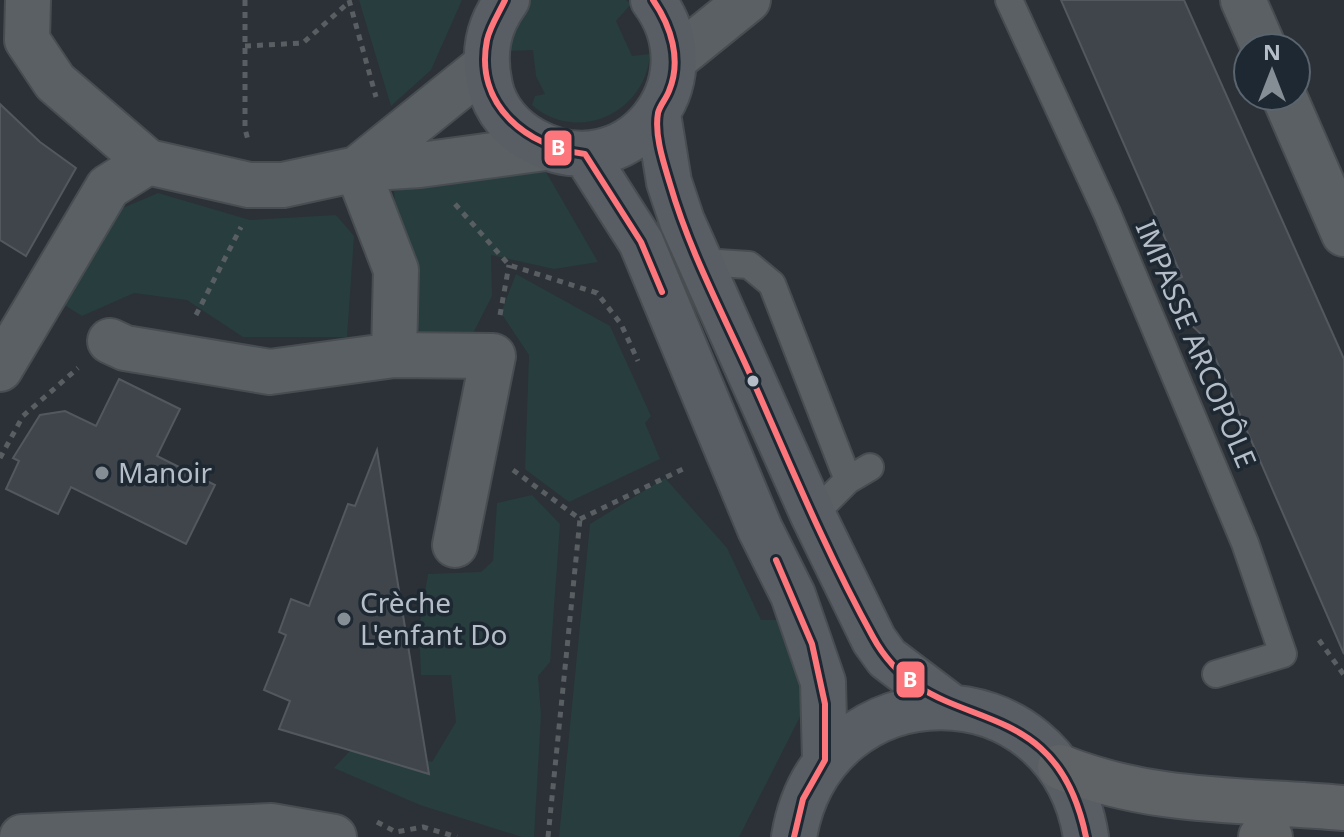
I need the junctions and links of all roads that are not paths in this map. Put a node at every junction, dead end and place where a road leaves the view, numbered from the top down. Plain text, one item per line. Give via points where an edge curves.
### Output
1 (506, 0) edge
2 (653, 0) edge
3 (748, 0) edge
4 (1009, 0) edge
5 (1243, 0) edge
6 (18, 31) edge
7 (1257, 32) edge
8 (675, 59) junction
9 (485, 66) junction
10 (1291, 112) edge
11 (658, 114) junction
12 (412, 150) junction
13 (565, 151) junction
14 (148, 162) junction
15 (357, 169) junction
16 (1344, 234) edge
17 (702, 262) junction
18 (110, 341) road end
19 (6, 342) edge
20 (394, 355) junction
21 (813, 515) junction
22 (455, 545) dead end
23 (1216, 674) dead end
24 (949, 705) junction
25 (825, 760) junction
26 (1060, 767) junction
27 (1344, 808) edge
28 (22, 837) edge
29 (334, 837) edge
30 (794, 837) edge
31 (1086, 837) edge
32 (1261, 837) edge
33 (1270, 837) edge

1 - 9 street via 493,20
2 - 8 street via 672,35
3 - 8 street
4 - 23 lane, IMPASSE ARCOPÔLE via 1107,213 1245,543 1283,654
5 - 7 street
6 - 14 street via 55,82
8 - 11 street via 671,88
9 - 12 street
9 - 13 street via 503,116 522,135
10 - 16 street
11 - 13 street via 614,148
11 - 17 street via 669,182
12 - 13 street
12 - 15 street
13 - 25 street via 641,242 760,529 793,595 823,682
14 - 15 street via 249,185 283,185
14 - 19 street via 108,187
15 - 20 street via 396,270
17 - 21 street
17 - 21 lane via 749,265 772,284 859,473
18 - 20 street via 125,348 270,372
20 - 22 street via 493,356
21 - 24 street via 874,640 887,658
24 - 25 street via 912,709 865,726
24 - 26 street via 1015,726
25 - 30 street via 803,799
26 - 27 highway via 1150,794
26 - 31 street via 1073,790
28 - 29 street via 271,826
32 - 33 highway

